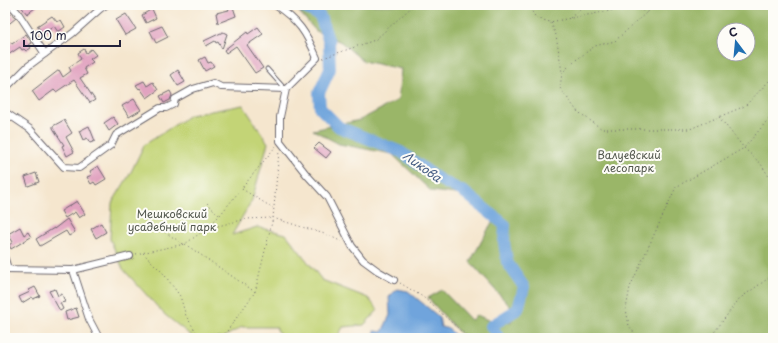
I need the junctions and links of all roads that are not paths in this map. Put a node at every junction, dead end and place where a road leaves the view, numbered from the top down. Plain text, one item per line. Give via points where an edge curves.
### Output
1 (10, 5) edge
2 (106, 5) edge
3 (275, 5) edge
4 (98, 7) edge
5 (45, 54) junction
6 (267, 69) dead end
7 (5, 89) edge
8 (286, 89) junction
9 (5, 112) edge
10 (130, 256) road end
11 (5, 259) edge
12 (7, 269) edge
13 (74, 270) junction
14 (394, 280) road end
15 (99, 338) edge

1 - 5 street
2 - 4 street
3 - 8 street via 299,23 317,58
4 - 5 street via 73,33
5 - 7 street via 27,67
6 - 8 lane
8 - 9 street via 221,87 212,83 193,89 175,99 174,104 160,108 116,135 111,145 79,168 64,167 30,128
8 - 14 street via 280,117 280,140 327,197 352,246 363,260
10 - 13 street
11 - 12 street
12 - 13 street
13 - 15 street via 89,319

